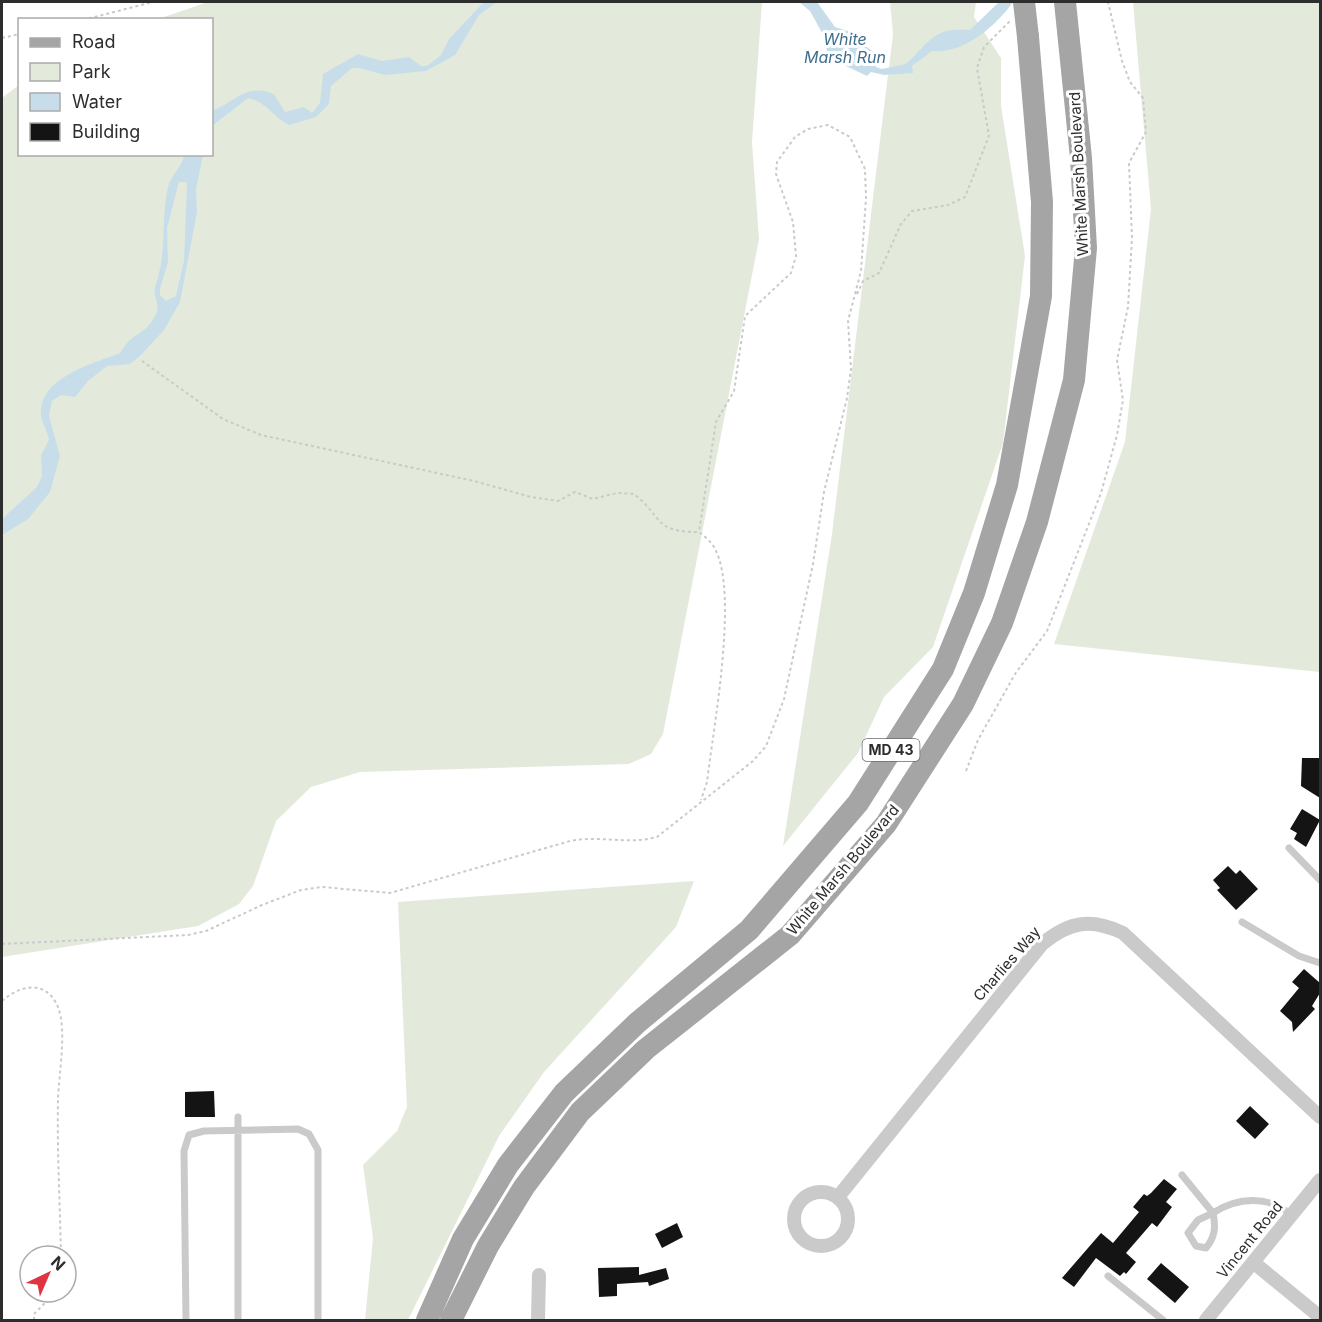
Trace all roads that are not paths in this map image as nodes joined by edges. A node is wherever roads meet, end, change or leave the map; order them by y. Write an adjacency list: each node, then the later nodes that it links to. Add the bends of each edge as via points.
1 (1024, 2): 22 (main road, MD 43, bridge, via 1042,202 1041,296 1008,485 975,593 943,669 858,803 749,930 637,1023 564,1093 508,1165 463,1239)
2 (1066, 8): 23 (main road, White Marsh Boulevard / MD 43, via 1086,248 1074,380 1037,522 992,644 963,704 885,824 790,935 646,1048 580,1112 524,1187)
3 (1289, 848): 4 (lane)
4 (1320, 880)
5 (1242, 922): 6 (lane, via 1299,956)
6 (1320, 963)
7 (238, 1117): 9 (lane)
8 (1320, 1117): 12 (street, Charlies Way, via 1123,933 1105,925 1072,926 1042,944)
9 (239, 1130): 19 (lane, via 196,1132 185,1143); 20 (lane); 21 (lane, via 298,1129 316,1143)
10 (1182, 1175): 13 (lane)
11 (1320, 1180): 14 (street, Vincent Road)
12 (838, 1197): 12 (street, via 848,1220 842,1236 836,1242 819,1246 803,1239 794,1223 798,1205 804,1198 821,1192)
13 (1213, 1213): 13 (lane, via 1211,1242 1206,1248 1196,1246 1189,1239 1192,1225); 14 (lane, via 1230,1204 1253,1200 1275,1203)
14 (1291, 1215): 15 (street, Vincent Road)
15 (1253, 1262): 18 (street); 26 (street, Vincent Road)
16 (539, 1275): 24 (street)
17 (1108, 1276): 25 (lane)
18 (1320, 1317)
19 (186, 1320)
20 (238, 1320)
21 (318, 1320)
22 (427, 1320)
23 (450, 1320)
24 (538, 1320)
25 (1163, 1320)
26 (1206, 1320)

